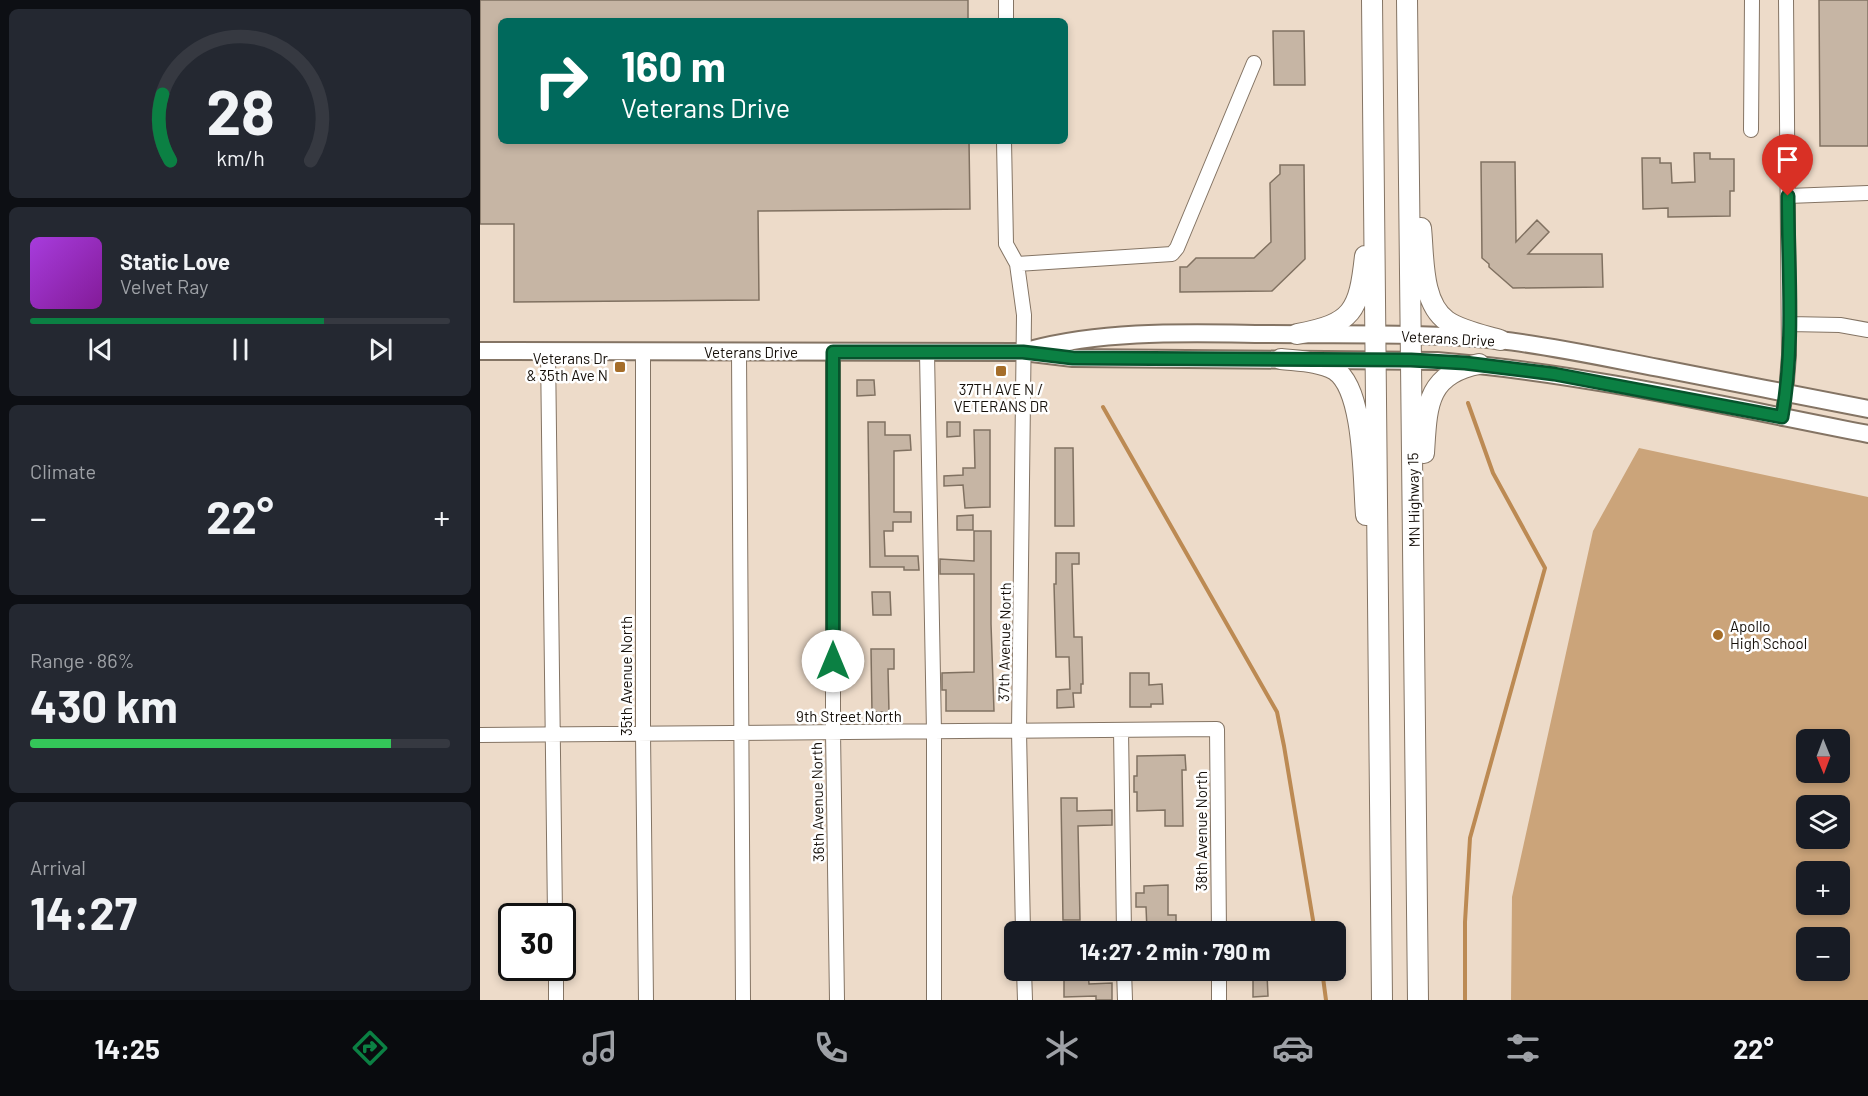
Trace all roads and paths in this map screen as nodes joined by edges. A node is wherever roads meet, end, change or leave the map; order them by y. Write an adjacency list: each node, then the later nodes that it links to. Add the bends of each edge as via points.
1 (1006, 0): 6 (street)
2 (1372, 0): 11 (highway)
3 (1407, 0): 8 (highway, MN Highway 15)
4 (1752, 0): 9 (street)
5 (1786, 0): 13 (street)
6 (1006, 18)
7 (1254, 63): 14 (street, via 1178,248 1172,254)
8 (1408, 106): 19 (highway, MN Highway 15); 20 (highway, via 1432,303 1454,325)
9 (1751, 130)
10 (1004, 144): 14 (street, 37th Avenue North, via 1006,244)
11 (1374, 179): 17 (highway, via 1362,281 1355,305 1332,326); 18 (highway)
12 (1868, 194): 13 (street)
13 (1788, 196): 15 (street)
14 (1017, 264): 26 (street, 37th Avenue North, via 1024,315)
15 (1789, 324): 16 (street); 32 (street)
16 (1868, 330)
17 (1297, 334): 18 (main road, Veterans Drive); 26 (main road, Veterans Drive, via 1137,334 1061,342)
18 (1376, 335): 19 (main road, Veterans Drive); 29 (highway)
19 (1411, 335): 20 (main road, Veterans Drive); 30 (highway, MN Highway 15)
20 (1500, 340): 32 (main road, Veterans Drive)
21 (480, 351): 22 (main road, Veterans Drive)
22 (548, 351): 23 (main road, Veterans Drive); 44 (street)
23 (642, 351): 24 (main road, Veterans Drive); 45 (street, 35th Avenue North)
24 (739, 352): 25 (main road, Veterans Drive); 43 (street)
25 (833, 352): 27 (main road, Veterans Drive); 41 (street, 36th Avenue North)
26 (1023, 352): 27 (main road, Veterans Drive); 28 (main road, Veterans Drive, via 1073,358); 40 (street, 37th Avenue North)
27 (927, 353): 42 (street)
28 (1281, 359): 29 (main road, Veterans Drive); 37 (highway, via 1332,368 1352,392)
29 (1376, 360): 30 (main road, Veterans Drive); 37 (highway)
30 (1411, 360): 31 (main road, Veterans Drive); 36 (highway, MN Highway 15)
31 (1479, 364): 34 (main road, Veterans Drive, via 1554,374); 36 (highway, via 1461,368 1443,379 1429,403)
32 (1786, 393): 33 (main road, Veterans Drive); 34 (street)
33 (1868, 409)
34 (1782, 417): 35 (main road, Veterans Drive)
35 (1868, 434)
36 (1414, 596): 64 (highway, MN Highway 15)
37 (1379, 632): 63 (highway)
38 (1217, 729): 39 (street, 9th Street North); 50 (street, 38th Avenue North)
39 (1121, 730): 40 (street, 9th Street North); 49 (street)
40 (1019, 731): 42 (street, 9th Street North); 48 (street, 37th Avenue North)
41 (833, 732): 42 (street, 9th Street North); 43 (street, 9th Street North); 58 (street, 36th Avenue North)
42 (934, 732): 59 (street)
43 (740, 733): 45 (street, 9th Street North); 57 (street)
44 (552, 734): 45 (street, 9th Street North); 46 (street, 9th Street North); 47 (street)
45 (643, 734): 56 (street, 35th Avenue North)
46 (480, 735)
47 (555, 903)
48 (1023, 921)
49 (1124, 921)
50 (1219, 921)
51 (556, 981): 55 (street)
52 (1024, 981): 60 (street)
53 (1124, 981): 61 (street)
54 (1219, 981): 62 (street)
55 (556, 1000)
56 (646, 1000)
57 (743, 1000)
58 (837, 1000)
59 (934, 1000)
60 (1025, 1000)
61 (1125, 1000)
62 (1219, 1000)
63 (1382, 1000)
64 (1418, 1000)

